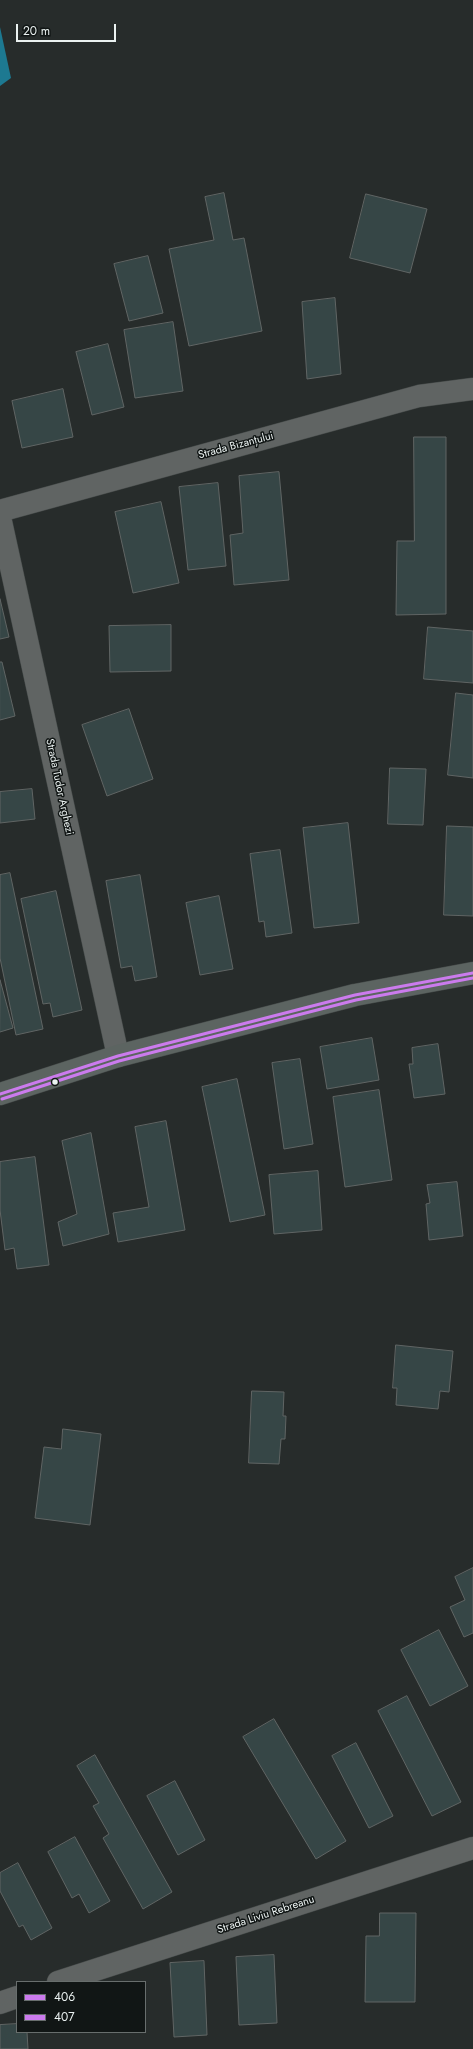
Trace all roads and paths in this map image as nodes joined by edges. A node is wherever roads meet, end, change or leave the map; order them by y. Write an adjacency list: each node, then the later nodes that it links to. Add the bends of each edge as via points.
1 (473, 389): 2 (street, Strada Bizanțului, via 419,396)
2 (0, 511)
3 (0, 517): 5 (street, Strada Tudor Arghezi)
4 (473, 973): 5 (main road, via 355,995)
5 (118, 1056): 6 (main road)
6 (0, 1094)
7 (473, 1848): 8 (street, Strada Liviu Rebreanu)
8 (61, 1981)
9 (16, 1997): 10 (street)
10 (0, 2003)

